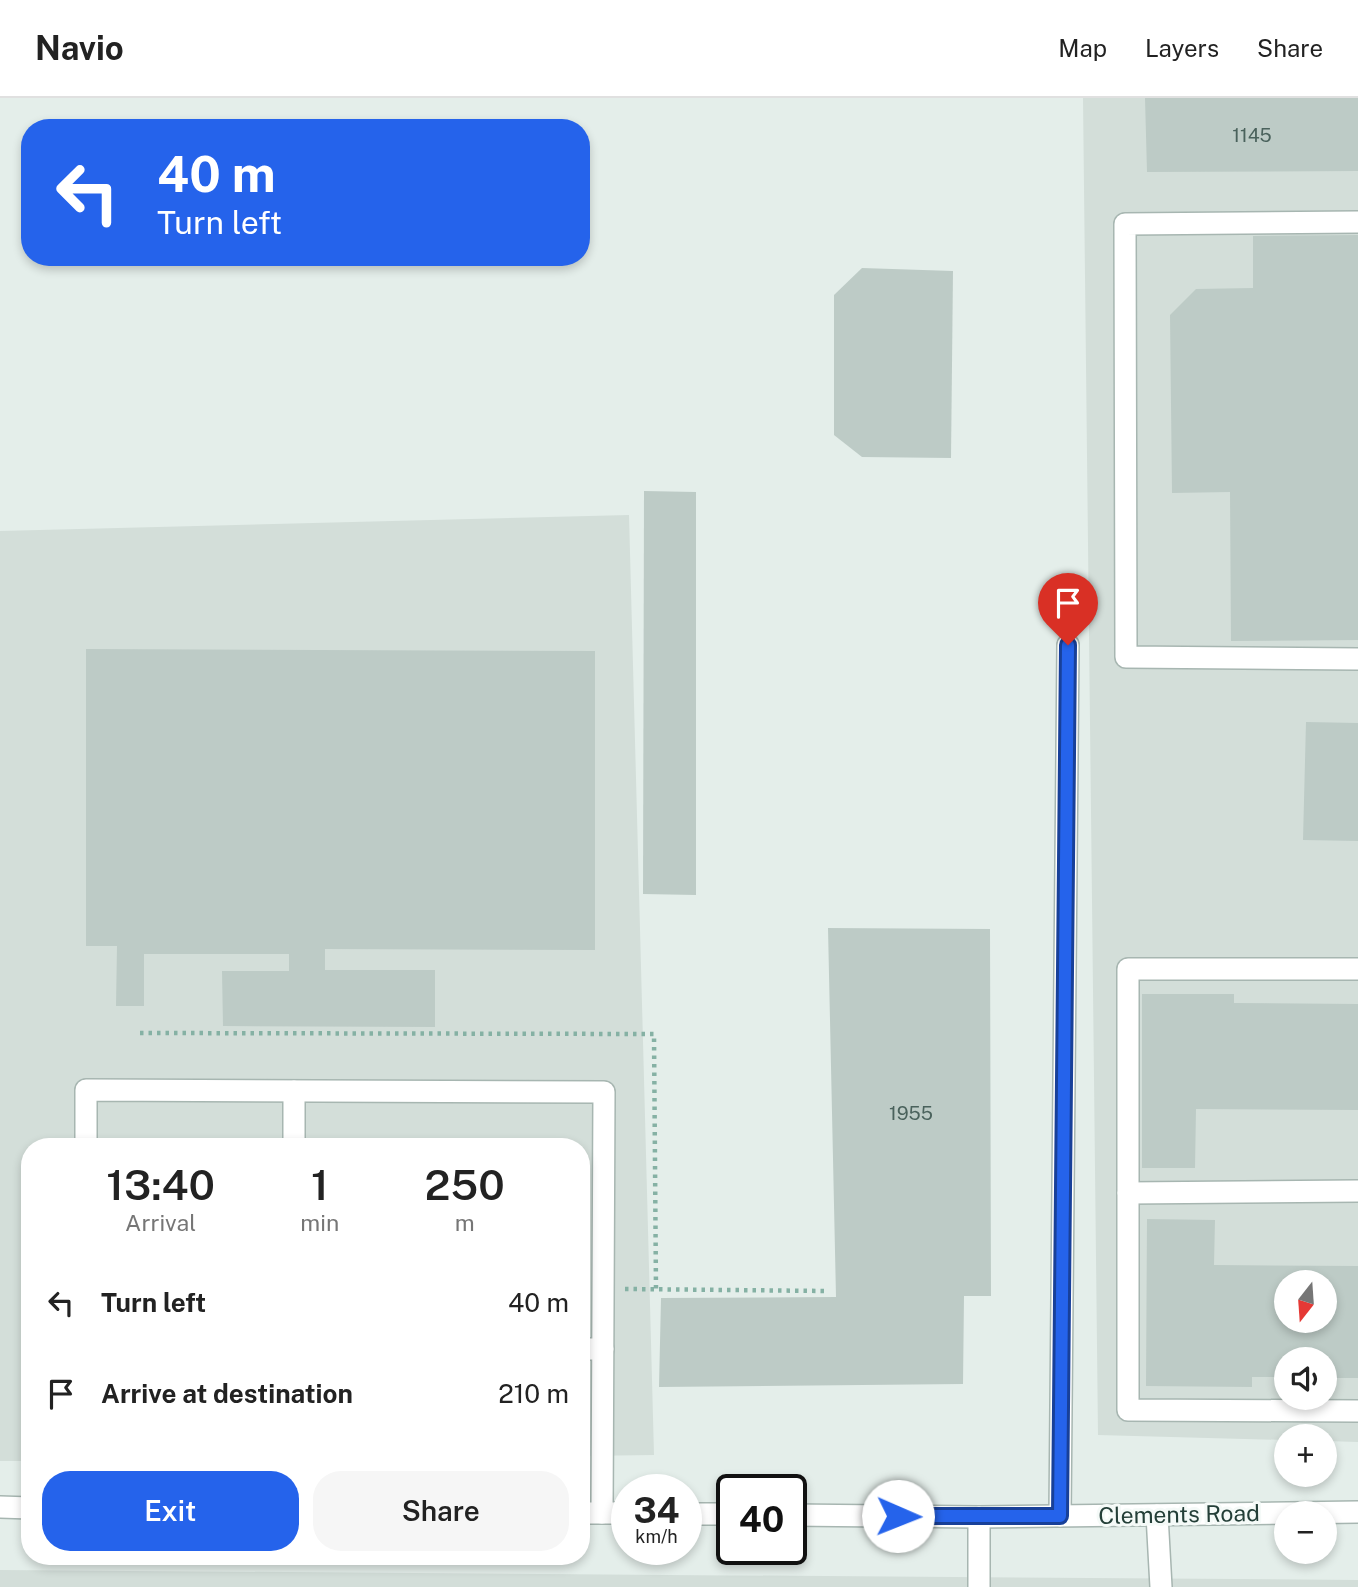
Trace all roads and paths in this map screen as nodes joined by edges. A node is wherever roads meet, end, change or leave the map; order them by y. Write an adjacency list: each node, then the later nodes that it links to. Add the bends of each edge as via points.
1 (1358, 222): 3 (street, via 1125,225 1125,238 1126,657)
2 (1068, 645): 22 (street)
3 (1358, 659)
4 (1358, 968): 9 (street, via 1128,969)
5 (294, 1091): 6 (street, via 86,1090); 7 (street); 10 (street, via 604,1092)
6 (86, 1138)
7 (294, 1138)
8 (1358, 1191): 9 (street)
9 (1128, 1192): 14 (street, via 1128,1410)
10 (603, 1289): 11 (path); 13 (street)
11 (828, 1291)
12 (590, 1349): 13 (street)
13 (603, 1349): 18 (street)
14 (1358, 1411)
15 (0, 1507): 16 (street)
16 (21, 1508)
17 (1358, 1512): 21 (street, Clements Road)
18 (592, 1513): 19 (street)
19 (611, 1513)
20 (807, 1515): 23 (street, Clements Road)
21 (1157, 1515): 22 (street, Clements Road); 25 (street)
22 (1060, 1516): 23 (street, Clements Road)
23 (979, 1517): 24 (street)
24 (979, 1587)
25 (1161, 1587)

